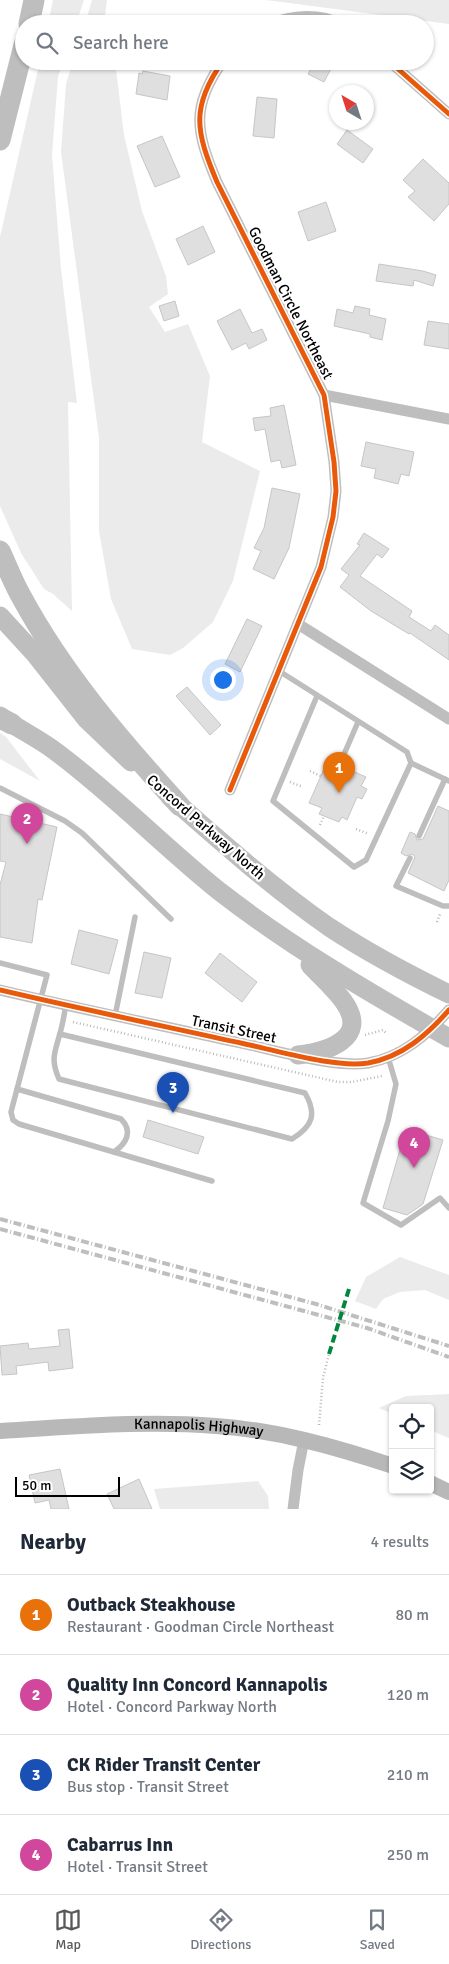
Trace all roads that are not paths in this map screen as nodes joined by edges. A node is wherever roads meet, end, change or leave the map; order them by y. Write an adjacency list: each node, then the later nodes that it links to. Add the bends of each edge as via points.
1 (34, 0): 2 (highway)
2 (31, 15)
3 (18, 70): 7 (highway)
4 (216, 70): 8 (street, Goodman Circle Northeast, via 199,117 207,157)
5 (399, 70): 6 (street)
6 (449, 114)
7 (0, 140)
8 (324, 395): 9 (street); 12 (street, Goodman Circle Northeast, via 336,491 321,567)
9 (449, 419)
10 (0, 551): 23 (highway, via 21,596 77,682 118,736)
11 (0, 616): 23 (highway, Concord Parkway North, via 102,735)
12 (298, 624): 13 (street, Goodman Circle Northeast); 15 (street)
13 (279, 672): 14 (lane); 22 (street, Goodman Circle Northeast)
14 (317, 696): 17 (lane); 19 (lane, via 273,801 354,867 366,860)
15 (449, 718)
16 (4, 720): 29 (highway, via 55,751 212,884)
17 (358, 722): 18 (lane); 19 (lane, via 407,752)
18 (344, 752)
19 (411, 763): 20 (lane)
20 (447, 780): 24 (lane)
21 (0, 788): 28 (lane, via 82,833)
22 (230, 790)
23 (180, 806): 32 (highway, Concord Parkway North, via 262,876 330,927)
24 (419, 836)
25 (410, 858): 26 (lane, via 396,886)
26 (449, 906)
27 (135, 917): 36 (lane)
28 (171, 918)
29 (281, 936): 37 (highway, via 328,968); 40 (highway, via 335,991 352,1021 347,1037 336,1046 320,1053)
30 (0, 963): 33 (lane, via 47,975)
31 (0, 990): 33 (street, Transit Street)
32 (449, 994)
33 (42, 1000): 34 (street, Transit Street); 42 (lane)
34 (66, 1005): 36 (street, Transit Street); 38 (lane)
35 (449, 1010): 37 (street, Transit Street)
36 (115, 1016): 40 (street, Transit Street)
37 (433, 1029): 39 (highway); 41 (street, Transit Street)
38 (60, 1034): 38 (lane, via 53,1054 59,1079 292,1139 303,1132 312,1119 311,1103 305,1093)
39 (449, 1038)
40 (298, 1055): 41 (street, Transit Street, via 358,1064)
41 (388, 1057): 45 (lane, via 396,1084 363,1203 401,1225 440,1198)
42 (17, 1089): 43 (lane, via 11,1112 13,1120 19,1124); 43 (lane, via 121,1119 128,1134 122,1147)
43 (114, 1152): 44 (lane)
44 (212, 1181)
45 (449, 1208)
46 (0, 1431): 47 (main road, Kannapolis Highway, via 171,1424 217,1426)
47 (304, 1440): 48 (main road, Kannapolis Highway); 51 (street)
48 (389, 1465)
49 (434, 1485): 50 (main road)
50 (449, 1492)
51 (293, 1509)

